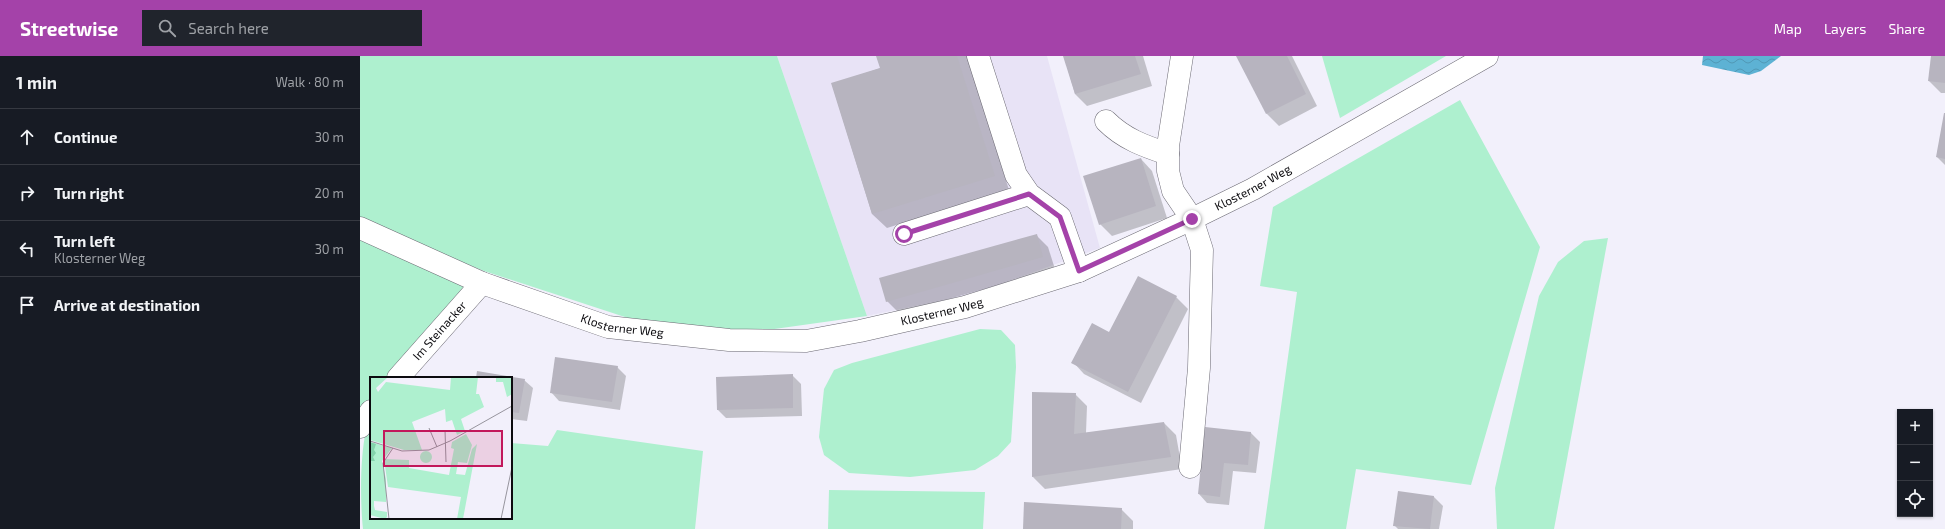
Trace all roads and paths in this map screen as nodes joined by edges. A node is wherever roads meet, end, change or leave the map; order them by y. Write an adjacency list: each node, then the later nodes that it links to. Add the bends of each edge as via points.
1 (978, 56): 6 (street, via 1016,175)
2 (1182, 56): 5 (street)
3 (1487, 56): 7 (street, Klosterner Weg, via 1253,189)
4 (1106, 121): 5 (street, via 1116,131 1137,143)
5 (1168, 154): 7 (street, via 1168,171 1173,191)
6 (1029, 194): 9 (street); 10 (street, via 1060,217)
7 (1192, 219): 10 (street, Klosterner Weg); 15 (street, via 1202,250 1199,368)
8 (360, 228): 11 (street, Klosterner Weg)
9 (904, 234)
10 (1079, 271): 11 (street, Klosterner Weg, via 965,307 860,331 806,340 729,340 608,327)
11 (482, 283): 12 (street, Im Steinacker)
12 (399, 377)
13 (370, 412): 14 (street)
14 (360, 427)
15 (1190, 467)

